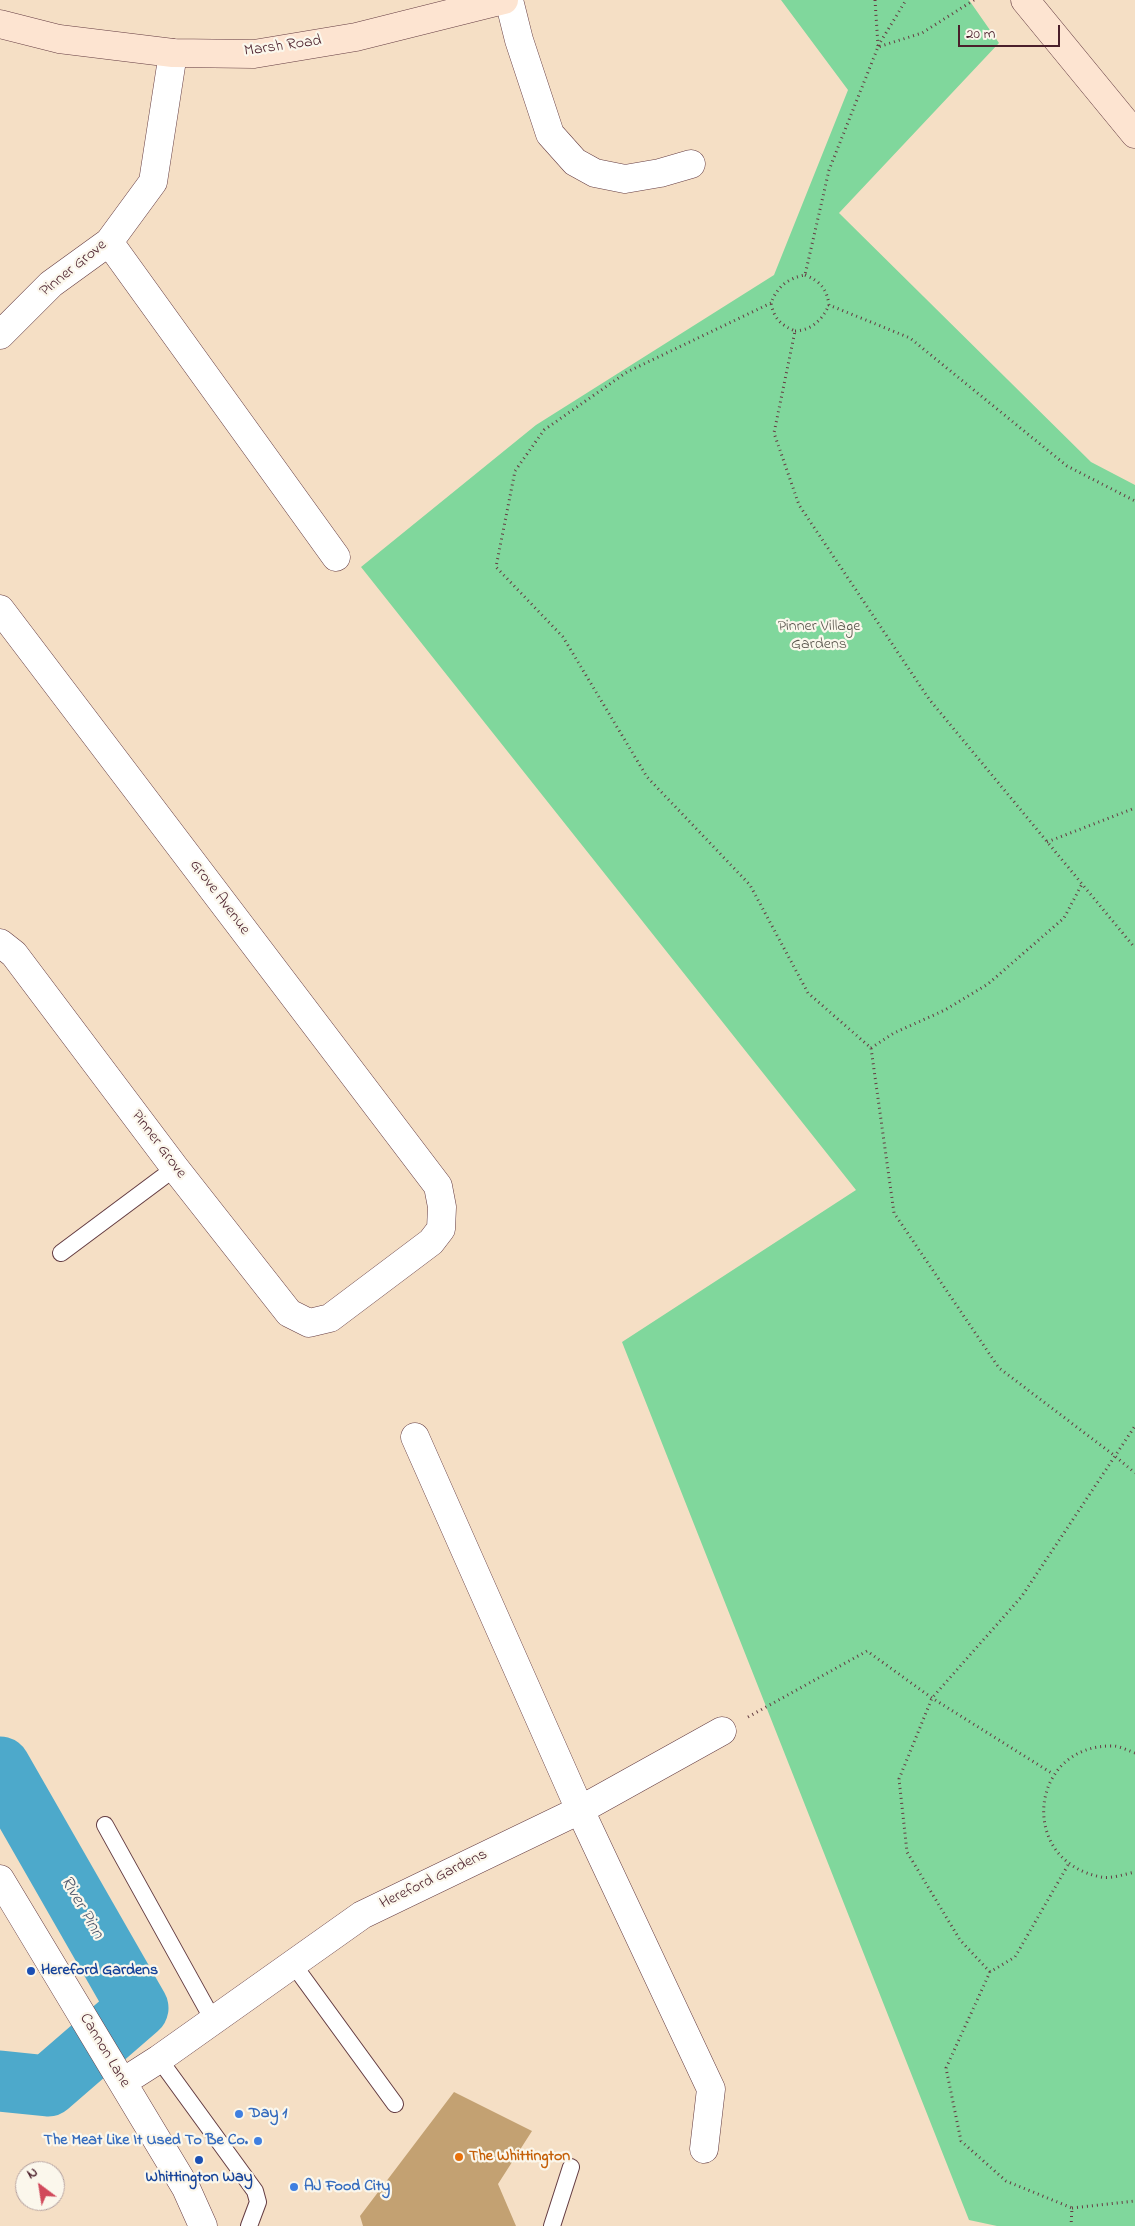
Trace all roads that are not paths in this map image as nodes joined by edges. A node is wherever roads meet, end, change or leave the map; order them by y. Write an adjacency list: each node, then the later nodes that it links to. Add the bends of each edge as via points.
1 (504, 0): 5 (street, Marsh Road, via 356,37 254,54)
2 (509, 0): 7 (street, via 550,134 575,162 595,173 624,179)
3 (1025, 0): 6 (street)
4 (0, 24): 5 (street, Marsh Road, via 60,39)
5 (173, 53): 8 (street, Pinner Grove, via 153,182)
6 (1135, 134)
7 (691, 164)
8 (109, 242): 9 (street, Pinner Grove, via 51,284); 10 (street)
9 (0, 335)
10 (336, 557)
11 (0, 609): 15 (street, Grove Avenue, via 438,1186 442,1207 441,1229 431,1242)
12 (0, 943): 13 (street, Pinner Grove, via 14,954)
13 (175, 1168): 14 (lane); 15 (street, Pinner Grove, via 289,1313 309,1323)
14 (61, 1253)
15 (330, 1318)
16 (415, 1437): 18 (street)
17 (722, 1731): 18 (street, Hereford Gardens)
18 (580, 1810): 21 (street, Hereford Gardens, via 362,1915); 26 (street, via 711,2089)
19 (106, 1825): 22 (lane)
20 (0, 1879): 24 (street, Cannon Lane)
21 (293, 1964): 22 (street, Hereford Gardens); 25 (lane)
22 (213, 2020): 23 (street, Hereford Gardens)
23 (159, 2059): 24 (street, Hereford Gardens); 29 (lane, via 255,2191 258,2202)
24 (123, 2082): 28 (street, Cannon Lane, via 186,2188)
25 (395, 2104)
26 (704, 2149)
27 (571, 2167): 30 (lane)
28 (203, 2226)
29 (249, 2226)
30 (552, 2226)

